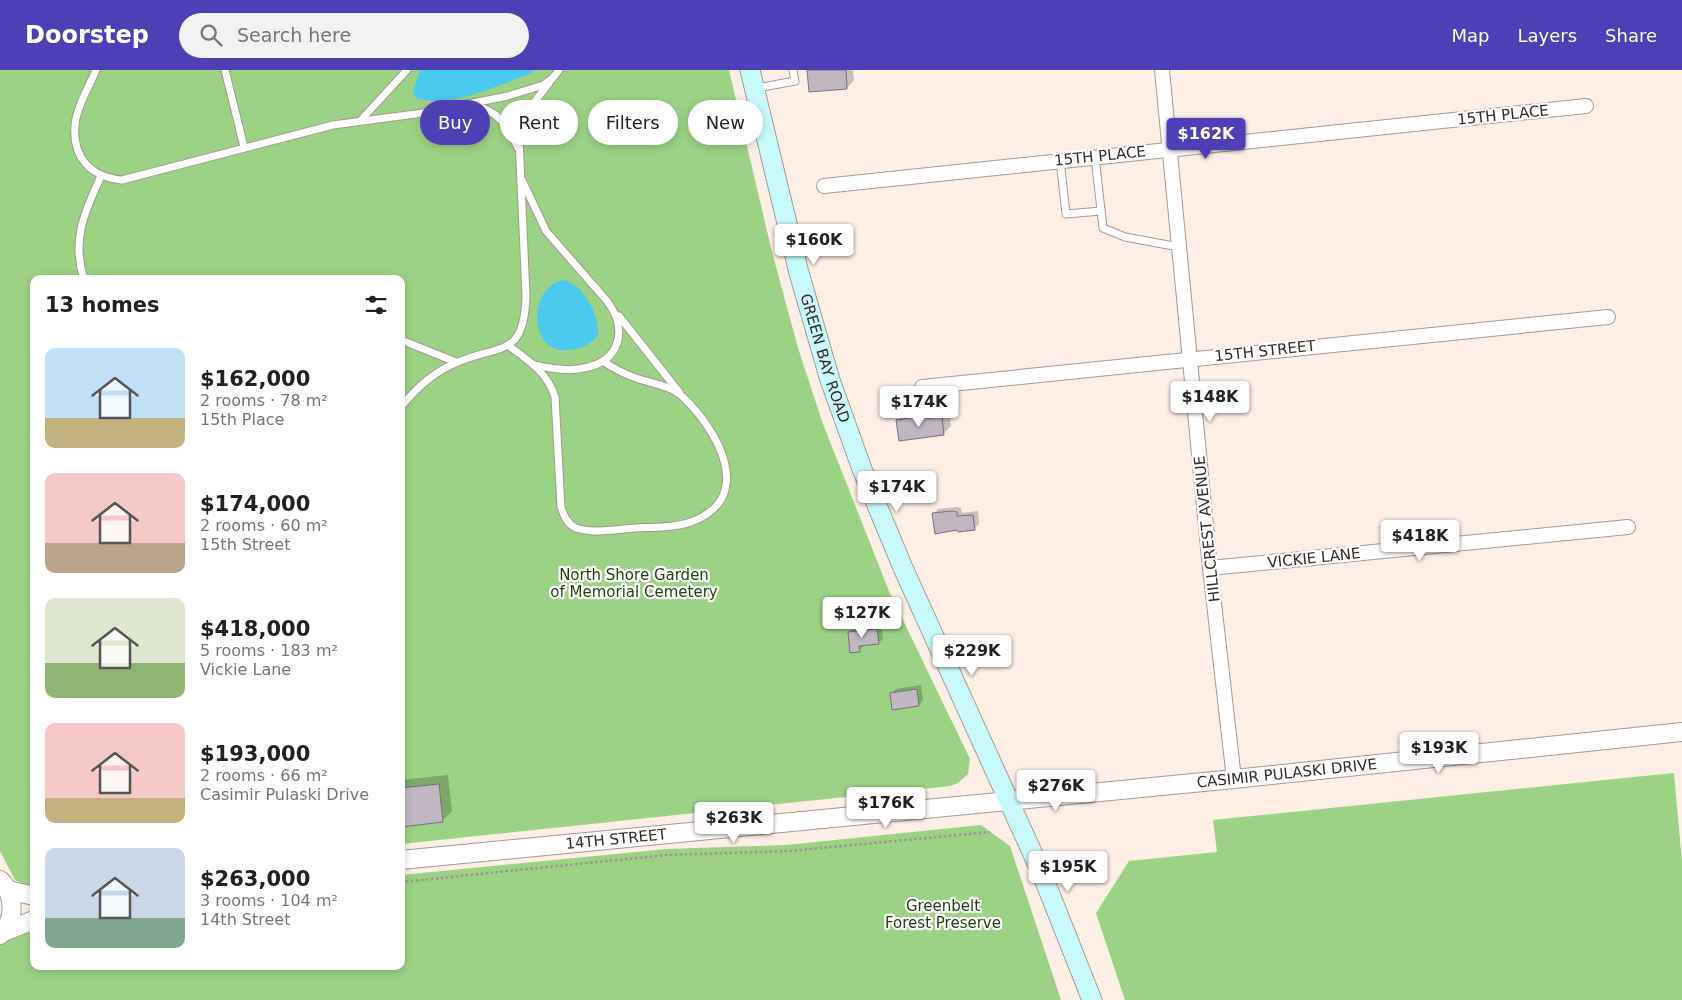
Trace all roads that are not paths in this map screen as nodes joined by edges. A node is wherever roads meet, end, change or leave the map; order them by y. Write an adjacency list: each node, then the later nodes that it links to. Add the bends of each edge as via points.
1 (96, 70): 21 (lane, via 75,124 83,161)
2 (224, 70): 15 (lane)
3 (408, 70): 14 (lane)
4 (560, 70): 8 (lane)
5 (750, 70): 9 (main road, GREEN BAY ROAD)
6 (793, 70): 9 (lane, via 795,81)
7 (1162, 70): 16 (street, HILLCREST AVENUE)
8 (552, 78): 10 (lane, via 530,89); 17 (lane, via 529,109 519,138)
9 (755, 88): 41 (main road, GREEN BAY ROAD, via 798,273 830,380 862,469 921,608)
10 (487, 100)
11 (1586, 106): 16 (street, 15TH PLACE)
12 (490, 110): 17 (lane, via 510,130)
13 (420, 113): 14 (lane)
14 (361, 120): 15 (lane)
15 (244, 147): 21 (lane, via 135,178 122,180)
16 (1169, 149): 18 (street, 15TH PLACE); 24 (street, HILLCREST AVENUE)
17 (519, 150): 20 (lane)
18 (1095, 157): 19 (street, 15TH PLACE); 23 (lane)
19 (1060, 160): 22 (street, 15TH PLACE); 23 (lane, via 1066,214)
20 (520, 174): 26 (lane, via 546,231); 29 (lane, via 526,315 521,330)
21 (101, 176): 25 (lane, via 80,228 78,255)
22 (824, 186)
23 (1101, 211): 24 (lane, via 1103,228 1126,237)
24 (1179, 247): 30 (street, HILLCREST AVENUE)
25 (83, 275)
26 (615, 312): 31 (lane, via 619,322 618,341 614,350); 35 (lane)
27 (1608, 317): 30 (street, 15TH STREET)
28 (405, 342): 32 (lane)
29 (509, 346): 32 (lane); 33 (lane)
30 (1190, 358): 34 (street, 15TH STREET); 38 (street, HILLCREST AVENUE)
31 (602, 360): 33 (lane, via 588,367 572,369); 35 (lane, via 629,375 675,390)
32 (456, 362): 36 (lane, via 427,380)
33 (533, 365): 35 (lane, via 546,376 555,396 564,516 574,527 680,525 705,516 719,502 727,479 725,456)
34 (922, 387)
35 (685, 399)
36 (405, 402)
37 (1628, 527): 38 (street, VICKIE LANE)
38 (1210, 568): 40 (street, HILLCREST AVENUE)
39 (1682, 732): 40 (street, CASIMIR PULASKI DRIVE)
40 (1234, 779): 41 (street, CASIMIR PULASKI DRIVE)
41 (1010, 800): 42 (street, 14TH STREET); 47 (main road, GREEN BAY ROAD)
42 (405, 860)
43 (3, 881): 44 (street); 46 (street, via 12,912)
44 (30, 894)
45 (30, 922): 46 (street)
46 (1, 934)
47 (1092, 1000)

